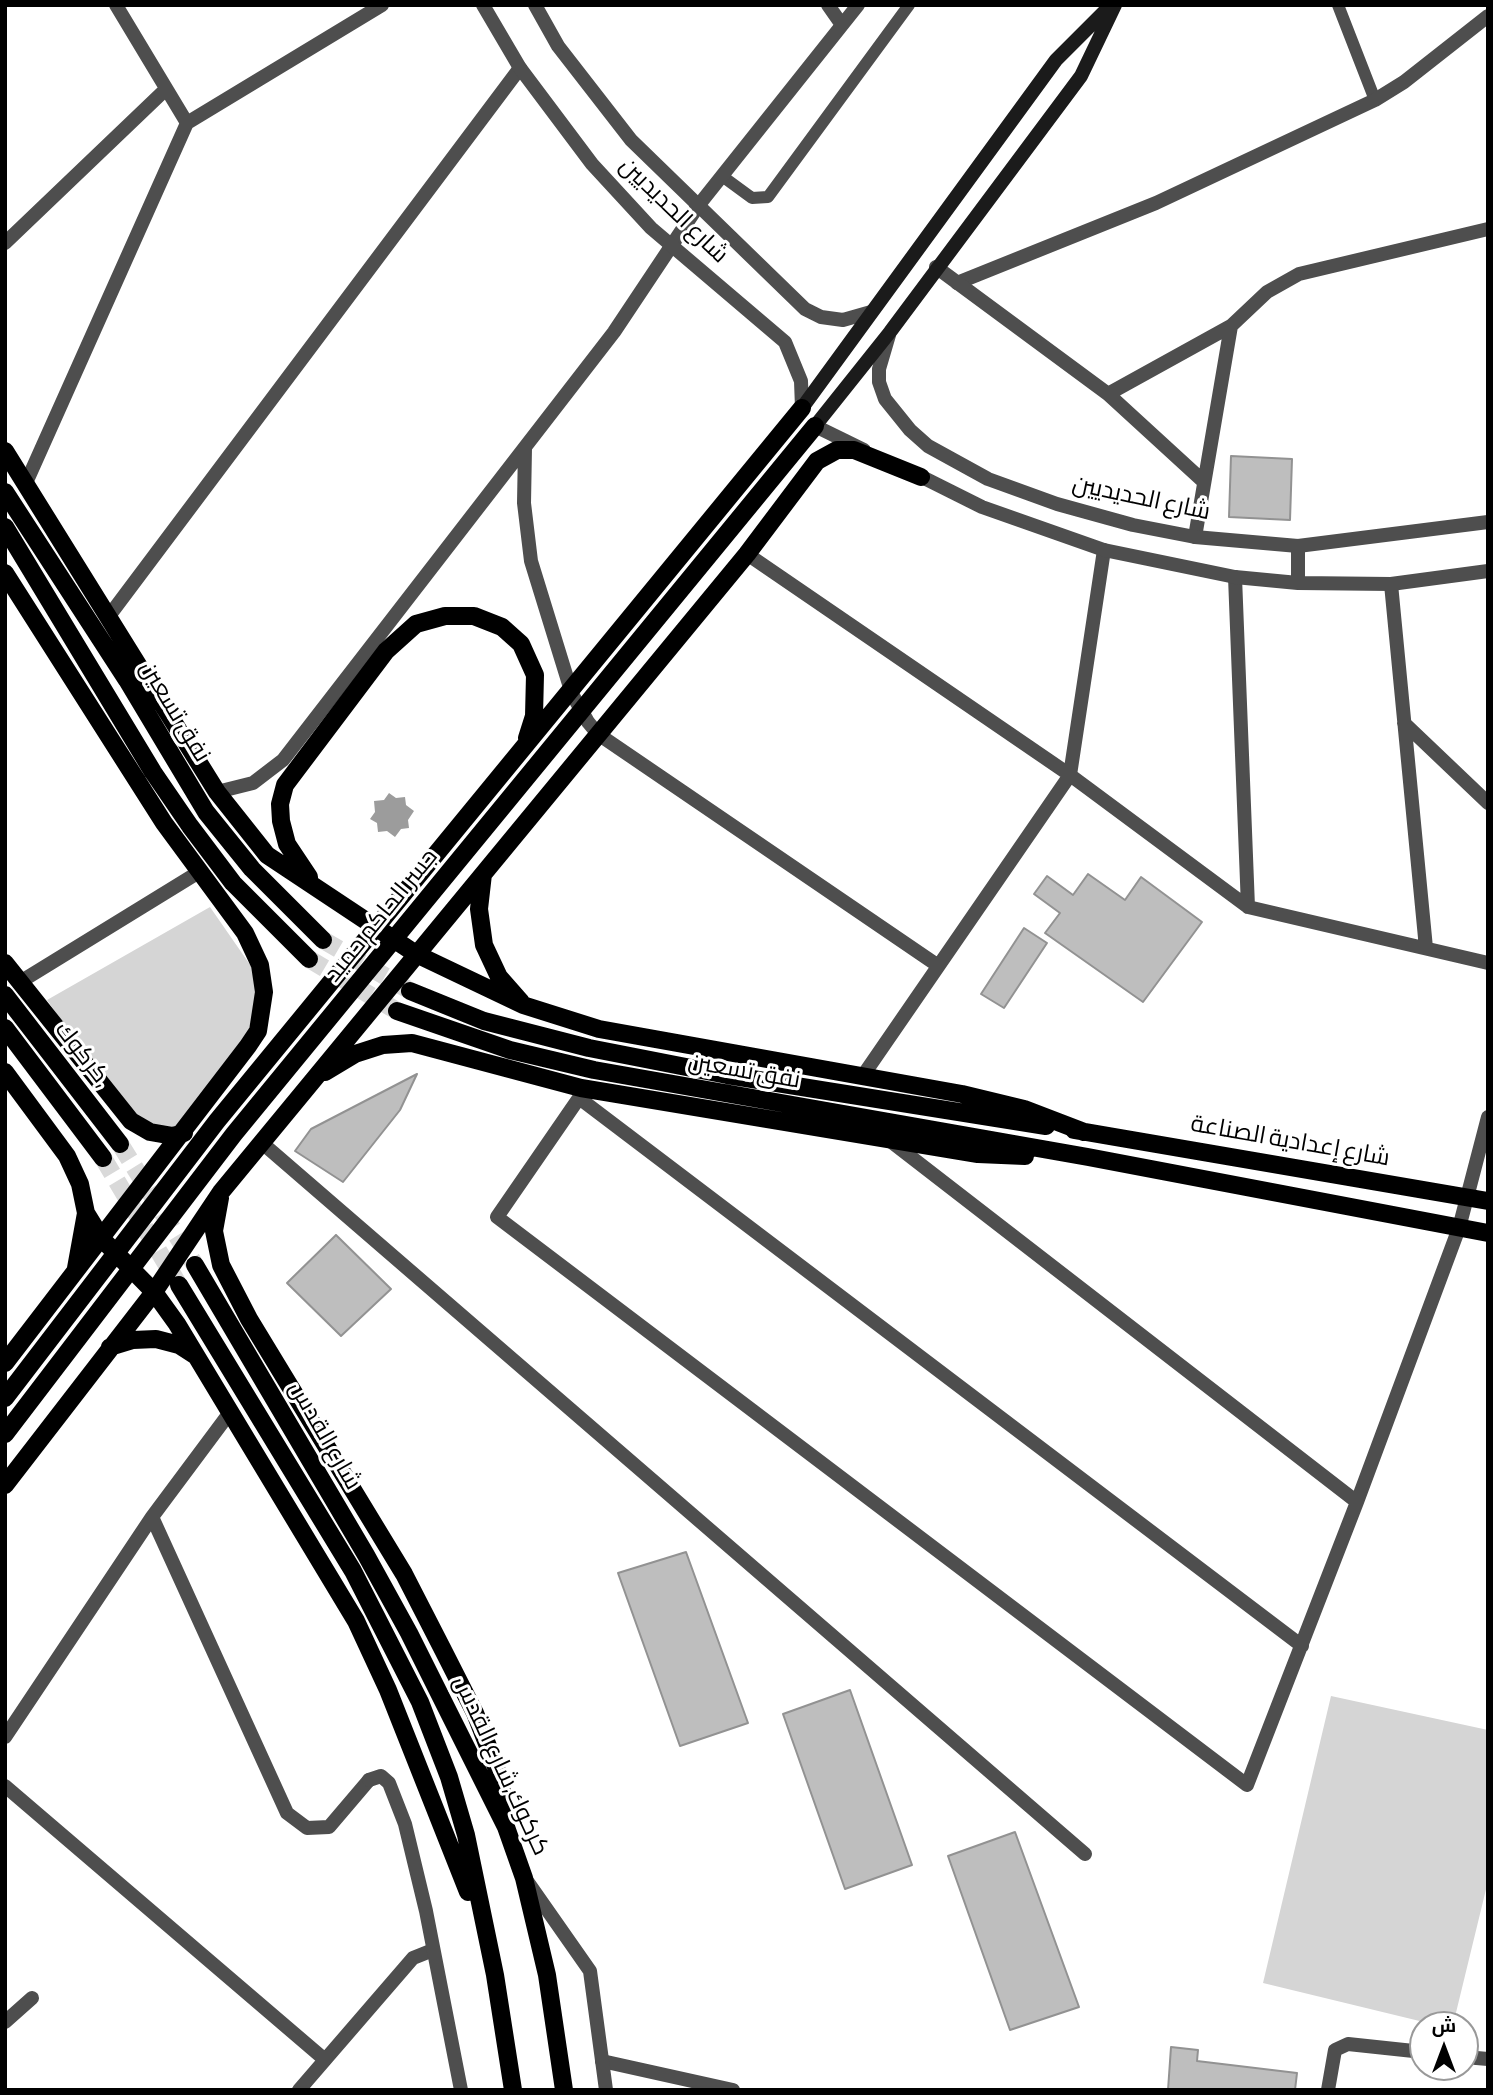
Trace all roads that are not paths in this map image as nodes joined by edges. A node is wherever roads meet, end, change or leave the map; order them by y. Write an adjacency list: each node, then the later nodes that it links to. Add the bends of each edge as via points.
1 (116, 5): 13 (street)
2 (382, 5): 15 (street)
3 (483, 5): 12 (street, شارع الحديديين)
4 (535, 5): 17 (street, شارع الحديديين, via 558,46 631,140)
5 (828, 5): 11 (street)
6 (858, 5): 11 (street)
7 (909, 5): 16 (lane, via 768,197 752,198)
8 (1113, 5): 21 (main road, via 1081,76); 23 (main road, via 1056,60)
9 (1338, 5): 14 (lane)
10 (1488, 16): 14 (street)
11 (842, 25): 16 (street)
12 (520, 68): 20 (street, شارع الحديديين, via 592,164); 46 (street)
13 (165, 90): 15 (street); 19 (street)
14 (1375, 100): 22 (street, via 1168,197)
15 (187, 123): 33 (street)
16 (722, 176): 17 (street)
17 (698, 206): 20 (street); 23 (street, شارع الحديديين, via 805,309 843,320)
18 (1488, 229): 24 (street, via 1299,274 1267,292)
19 (5, 243)
20 (672, 246): 27 (street, شارع الحديديين, via 785,342 801,381); 29 (street, via 635,304)
21 (936, 268): 22 (street); 25 (main road)
22 (957, 283): 26 (street)
23 (871, 312): 27 (main road)
24 (1231, 326): 26 (street); 32 (street)
25 (890, 332): 28 (main road); 37 (street, شارع الحديديين, via 879,382 895,413 928,446 988,479 1056,504)
26 (1108, 394): 32 (street)
27 (802, 408): 49 (main road, جسر الحاكم حميد)
28 (810, 432): 31 (street); 98 (main road, جسر الحاكم حميد, via 234,1134)
29 (526, 446): 48 (street, via 527,532 538,589 572,694); 51 (street, via 283,760 253,783)
30 (5, 451): 33 (main road)
31 (921, 477): 39 (street, via 982,506); 40 (main road, via 854,450 837,450 817,461)
32 (1203, 481): 37 (street)
33 (26, 483): 46 (main road)
34 (5, 492): 57 (main road, نفق تسعين, via 206,812 252,869)
35 (1488, 522): 38 (street, شارع الحديديين)
36 (5, 527): 60 (main road, نفق تسعين, via 190,826 233,883)
37 (1195, 537): 38 (street, شارع الحديديين)
38 (1298, 547): 44 (street)
39 (1104, 551): 43 (street); 50 (street)
40 (747, 554): 48 (main road); 50 (street)
41 (1488, 571): 45 (street)
42 (5, 573): 53 (main road)
43 (1234, 577): 44 (street); 56 (street)
44 (1298, 583): 45 (street)
45 (1391, 584): 47 (street)
46 (108, 616): 51 (main road)
47 (1404, 723): 52 (street); 58 (street)
48 (598, 734): 54 (main road); 63 (street)
49 (517, 756): 55 (main road, via 529,734 536,697 532,663 522,645 502,627 474,616 444,616 416,624 386,651 285,785 280,804 287,844 300,868); 96 (main road, جسر الحاكم حميد, via 217,1121)
50 (1070, 775): 56 (street); 63 (street)
51 (216, 792): 55 (main road, via 267,855)
52 (1488, 803)
53 (199, 872): 64 (street); 76 (main road, via 245,933 260,965 264,992 258,1031)
54 (483, 873): 59 (main road); 67 (main road, via 479,909 484,945 499,977)
55 (323, 893): 59 (main road)
56 (1248, 907): 58 (street)
57 (323, 940)
58 (1426, 948): 62 (street)
59 (416, 954): 67 (main road); 72 (main road)
60 (309, 959)
61 (5, 963): 64 (main road)
62 (1488, 963)
63 (937, 965): 71 (street)
64 (20, 982): 76 (main road, via 131,1121 150,1132)
65 (410, 991): 75 (main road, نفق تسعين, via 484,1021 589,1048 727,1075)
66 (5, 995): 79 (main road, كركوك,)
67 (523, 1005): 71 (main road, via 637,1037)
68 (397, 1011): 80 (main road, نفق تسعين, via 510,1050 594,1070)
69 (5, 1028): 81 (main road)
70 (5, 1072): 85 (main road, via 67,1156)
71 (862, 1077): 75 (main road, via 993,1101)
72 (313, 1079): 73 (main road, via 355,1054 383,1045 412,1043); 78 (main road)
73 (580, 1093): 77 (main road); 103 (street); 103 (street, via 497,1217 1247,1785)
74 (1488, 1117): 83 (street)
75 (1084, 1132): 83 (main road, شارع إعدادية الصناعة)
76 (184, 1133): 88 (main road)
77 (888, 1139): 80 (main road, via 978,1154); 100 (street)
78 (261, 1142): 82 (main road); 107 (street)
79 (120, 1144)
80 (1088, 1157): 86 (main road)
81 (103, 1158)
82 (221, 1192): 92 (main road); 106 (main road, via 214,1231 221,1265 404,1574 470,1702 500,1777)
83 (1469, 1198): 84 (main road, شارع إعدادية الصناعة); 86 (street)
84 (1488, 1201)
85 (86, 1213): 88 (main road); 90 (main road)
86 (1459, 1228): 87 (main road); 100 (street)
87 (1488, 1233)
88 (102, 1239): 90 (main road); 92 (main road)
89 (195, 1265): 102 (main road, شارع القدس)
90 (74, 1274): 95 (main road)
91 (179, 1285): 109 (main road, كركوك,شارع القدس, via 353,1571 420,1702 466,1835)
92 (154, 1292): 93 (main road); 94 (main road)
93 (110, 1348): 94 (main road, via 156,1339); 99 (main road)
94 (199, 1357): 97 (main road)
95 (5, 1363)
96 (5, 1398)
97 (230, 1410): 101 (street); 109 (main road, via 356,1621)
98 (5, 1434)
99 (5, 1485)
100 (1357, 1502): 103 (street)
101 (152, 1517): 104 (street); 110 (street, via 287,1813 307,1828 329,1827 369,1780 381,1776 389,1783 405,1825)
102 (409, 1633): 106 (main road, كركوك,شارع القدس)
103 (1302, 1646)
104 (5, 1737)
105 (5, 1786): 114 (street)
106 (506, 1827): 108 (main road, كركوك,شارع القدس)
107 (1085, 1854)
108 (524, 1878): 115 (street, via 590,1971); 119 (main road, كركوك,شارع القدس, via 547,1975)
109 (484, 1931): 118 (main road, كركوك,شارع القدس)
110 (433, 1950): 114 (street, via 414,1958); 117 (street)
111 (32, 1998): 112 (street)
112 (5, 2022)
113 (1409, 2051): 122 (street, via 1348,2044 1335,2050)
114 (324, 2059): 116 (street)
115 (602, 2062): 120 (street); 121 (street)
116 (299, 2090)
117 (461, 2090)
118 (513, 2090)
119 (564, 2090)
120 (606, 2090)
121 (733, 2090)
122 (1328, 2090)

